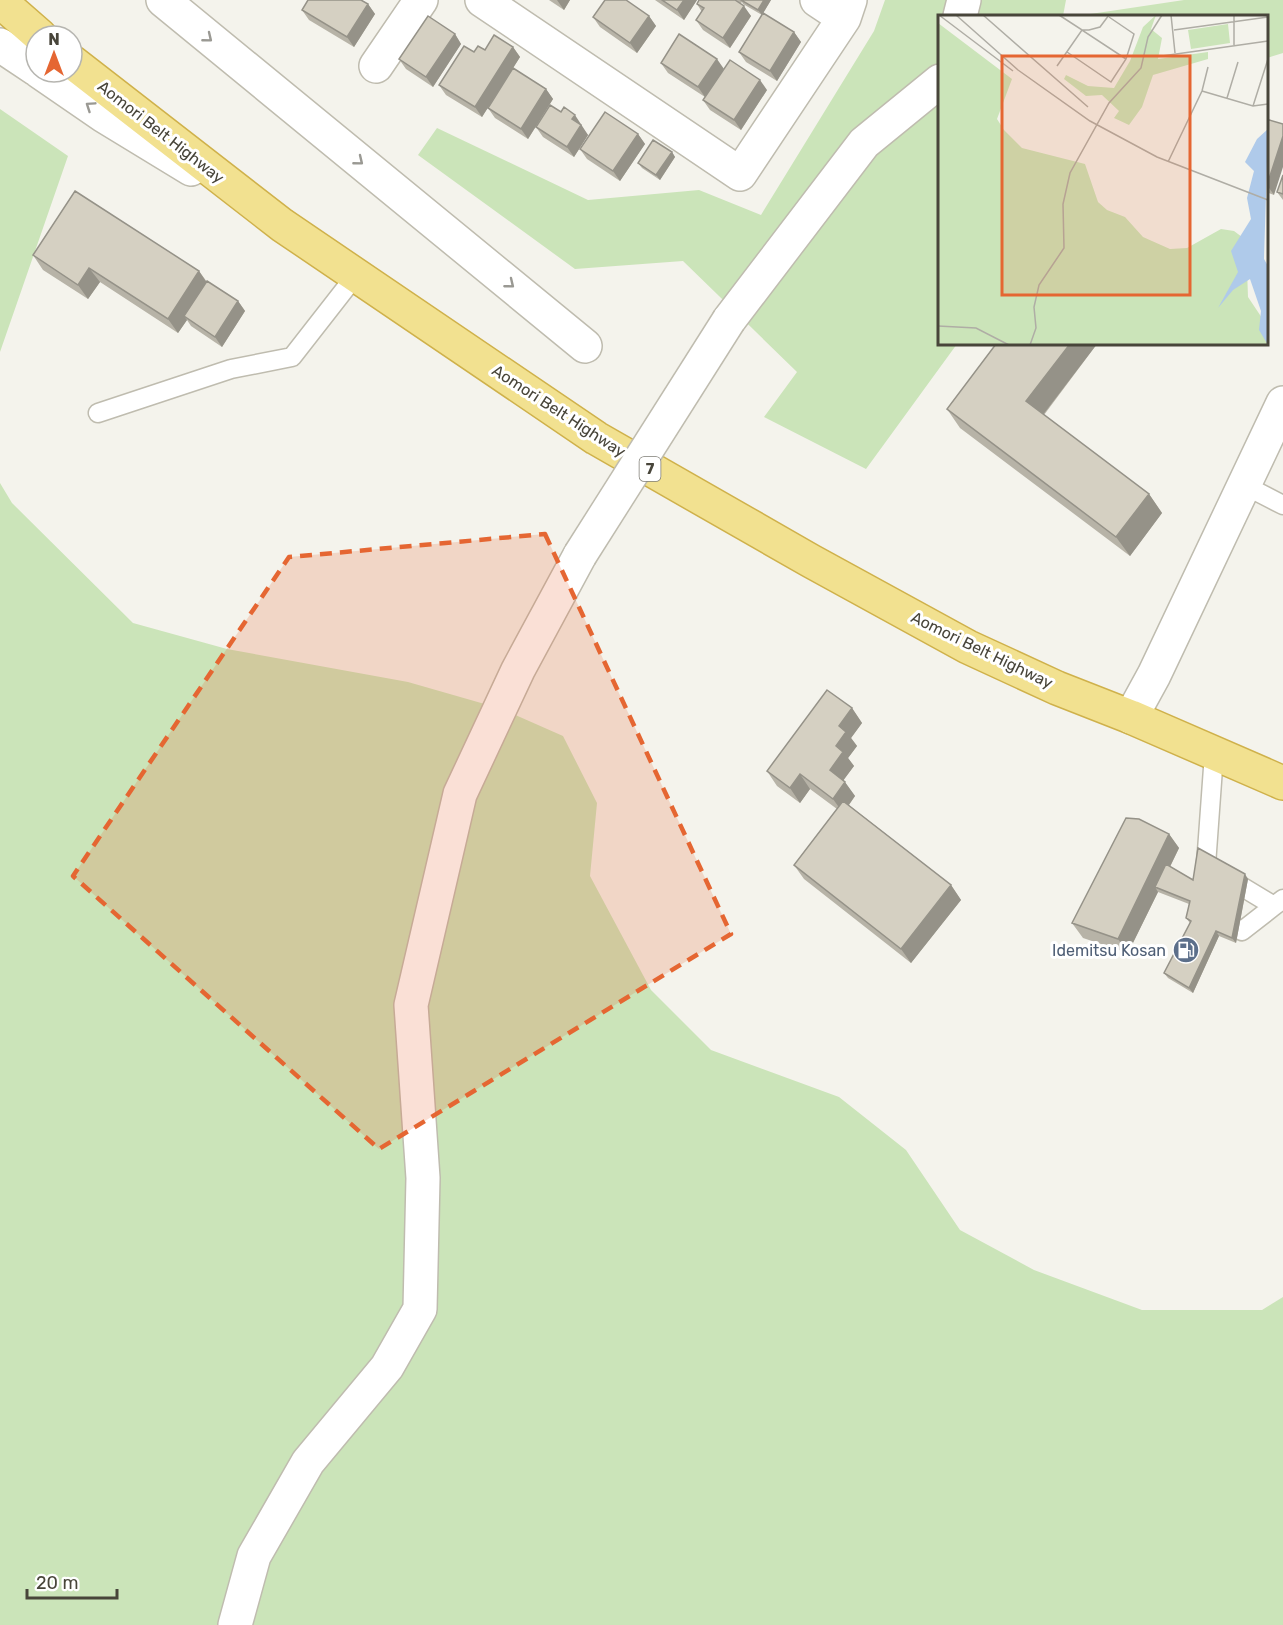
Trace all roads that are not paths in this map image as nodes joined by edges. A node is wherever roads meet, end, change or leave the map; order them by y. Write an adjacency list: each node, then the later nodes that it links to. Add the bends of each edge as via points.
1 (163, 0): 18 (street, one-way to 18)
2 (421, 0): 12 (street)
3 (482, 0): 7 (street, via 740,174)
4 (817, 0): 7 (street)
5 (964, 0): 8 (street)
6 (0, 1): 9 (highway)
7 (847, 9)
8 (960, 15)
9 (26, 24)
10 (0, 45): 11 (street)
11 (24, 61)
12 (376, 66)
13 (84, 71): 16 (highway, Aomori Belt Highway / 7)
14 (938, 82): 30 (street, bridge, via 864,143 729,320 580,555 518,670 460,794 411,1005 423,1178 420,1309 387,1367 308,1462 254,1556)
15 (57, 84): 16 (street, 7, one-way to 15)
16 (282, 225): 17 (highway, Aomori Belt Highway / 7)
17 (356, 275): 20 (lane, via 292,357 231,369); 23 (highway, Aomori Belt Highway / 7, via 596,438 800,555 968,647)
18 (585, 346)
19 (1283, 403): 21 (street)
20 (98, 413)
21 (1244, 485): 22 (lane); 23 (street)
22 (1283, 505)
23 (1131, 717): 24 (highway, Aomori Belt Highway / 7)
24 (1214, 754): 25 (highway, Aomori Belt Highway / 7); 26 (lane)
25 (1283, 783)
26 (1206, 865): 27 (lane); 28 (lane)
27 (1203, 888)
28 (1278, 902): 29 (lane, via 1242,931)
29 (1201, 911)
30 (235, 1625)

